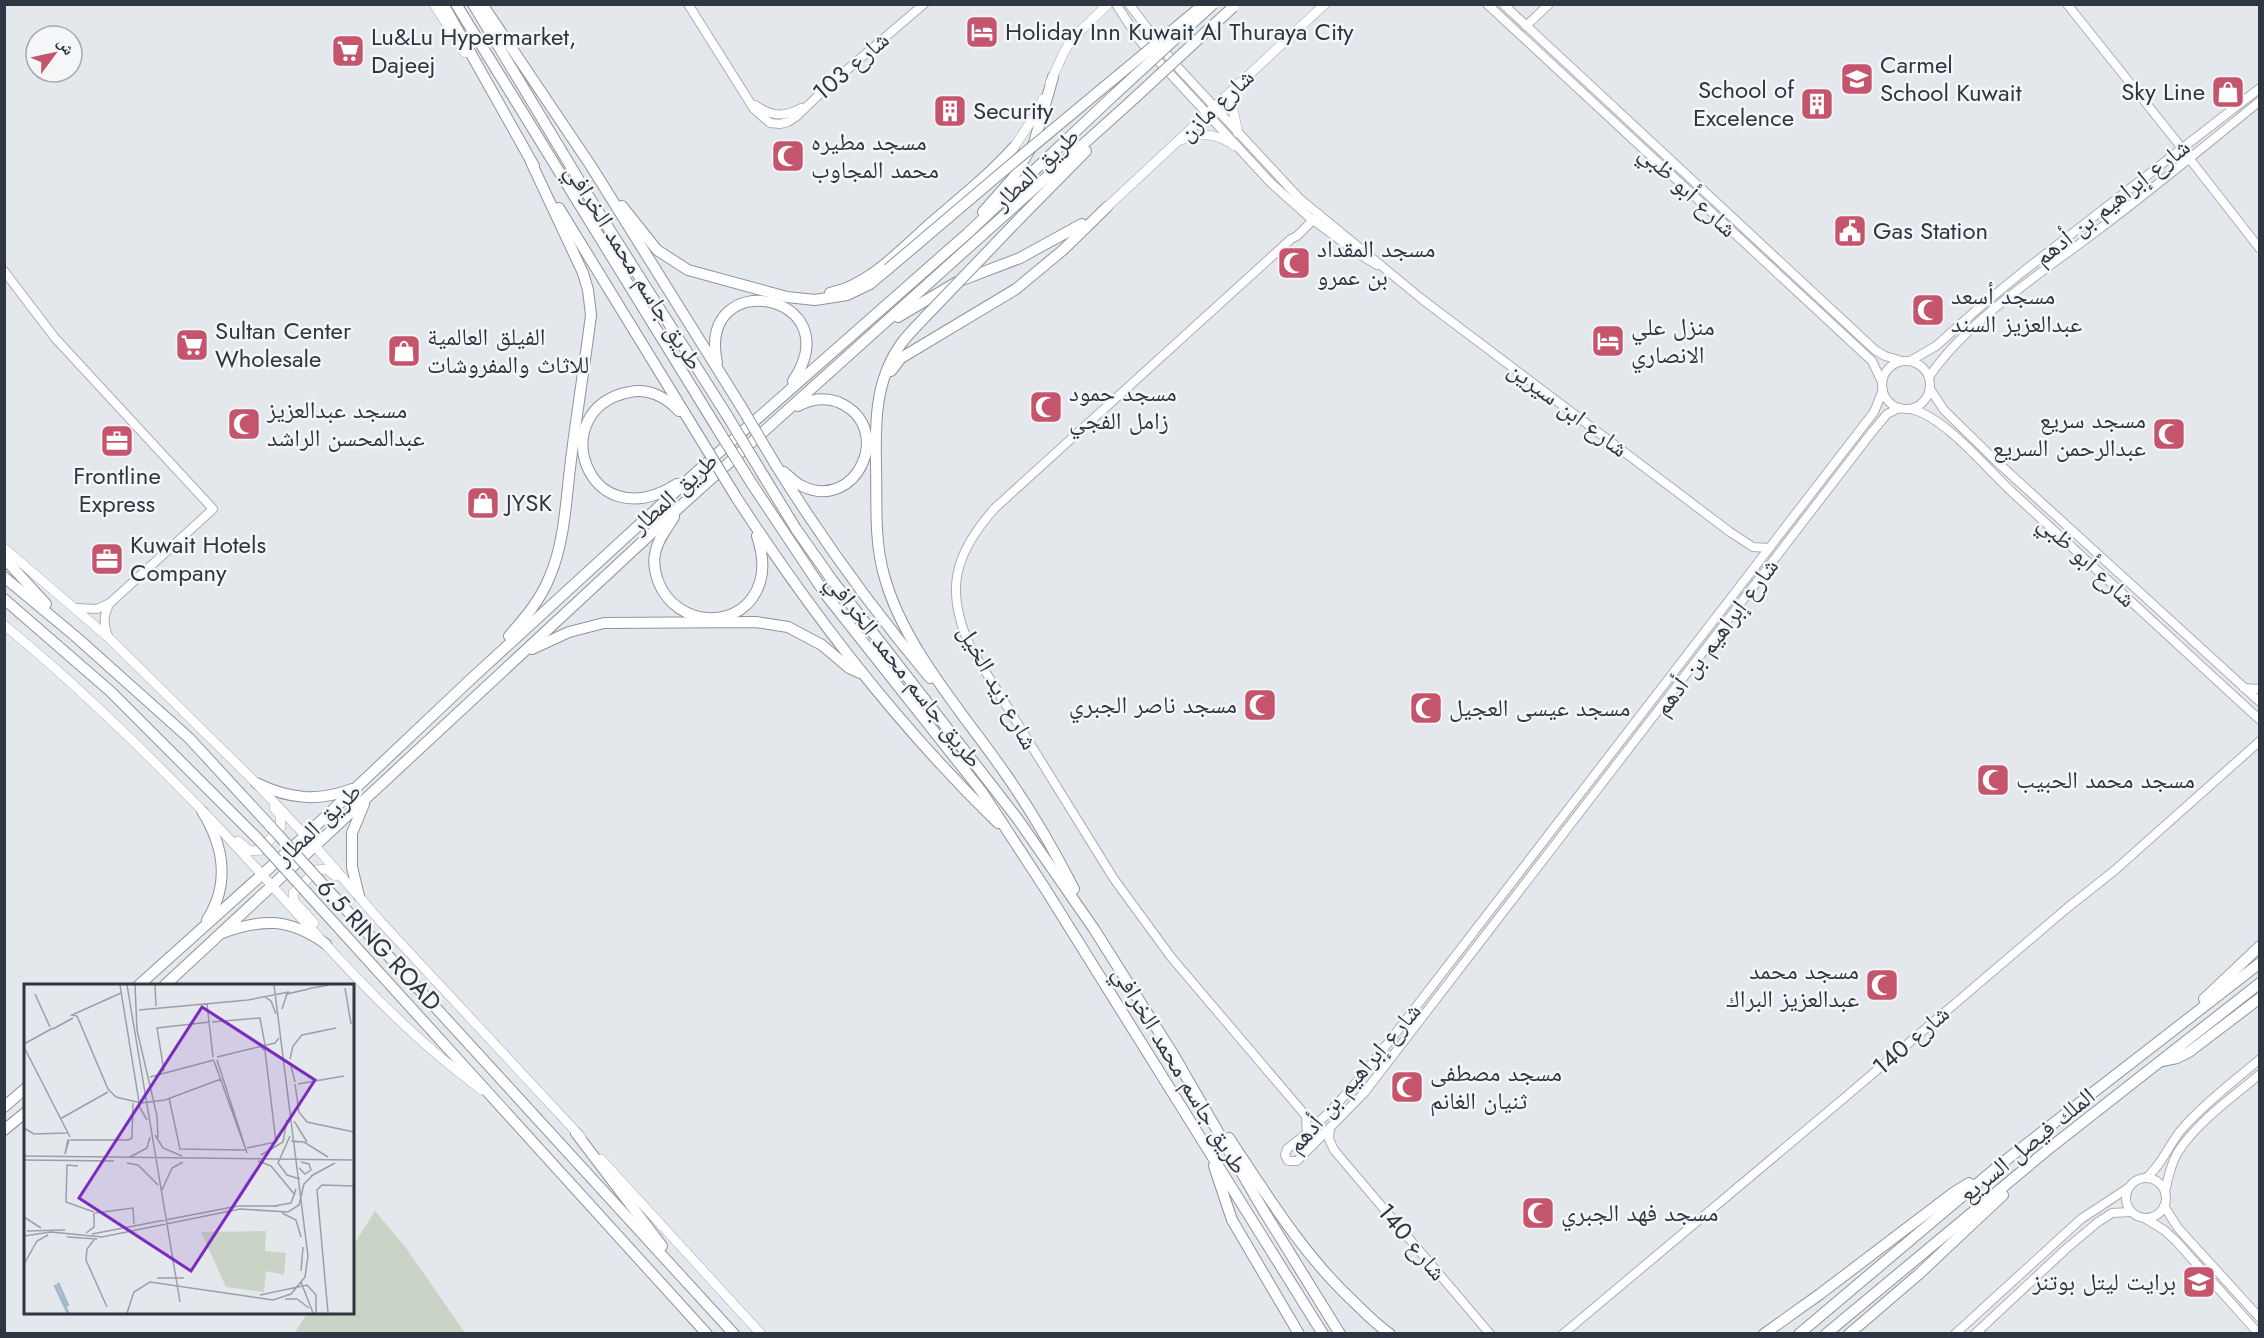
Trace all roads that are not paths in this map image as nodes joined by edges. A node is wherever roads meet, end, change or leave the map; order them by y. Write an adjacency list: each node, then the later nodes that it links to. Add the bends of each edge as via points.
1 (434, 4): 26 (main road)
2 (443, 4): 26 (highway)
3 (456, 4): 106 (highway, طريق جاسم محمد الخرافي, bridge, via 717,428 826,596 982,792)
4 (473, 4): 112 (highway, طريق جاسم محمد الخرافي, bridge, via 796,529 1017,818)
5 (482, 4): 41 (highway)
6 (688, 4): 7 (street, شارع 103, via 747,99 763,118 780,124 793,120)
7 (924, 4)
8 (1097, 4): 20 (main road)
9 (1108, 4): 20 (main road)
10 (1116, 4): 29 (street, شارع ابن سيرين, via 1140,41)
11 (1130, 4): 28 (street, شارع ابن سيرين, via 1151,36)
12 (1204, 4): 51 (highway, bridge, via 870,284 847,295 822,300)
13 (1213, 4): 48 (highway, طريق المطار, bridge)
14 (1325, 4): 23 (main road, شارع مازن)
15 (1487, 4): 36 (street, شارع أبو ظبي)
16 (1503, 4): 21 (street, شارع أبو ظبي)
17 (1549, 4): 21 (street)
18 (2067, 4): 35 (street)
19 (1234, 6): 27 (highway, طريق المطار, bridge)
20 (1089, 23): 22 (main road, via 1072,39)
21 (1526, 26): 31 (street, شارع أبو ظبي)
22 (1053, 77): 33 (main road, via 1036,114); 48 (highway, via 1029,151 1013,178)
23 (1240, 82): 28 (main road, شارع مازن); 30 (main road, via 1232,105)
24 (2259, 88): 35 (street, شارع إبراهيم بن أدهم)
25 (2259, 101): 38 (street, شارع إبراهيم بن أدهم)
26 (497, 102): 40 (highway)
27 (1126, 106): 53 (highway, طريق المطار); 61 (highway, bridge, via 902,341 882,381)
28 (1214, 106): 29 (main road, شارع مازن); 30 (street, شارع ابن سيرين)
29 (1205, 114): 32 (street, شارع ابن سيرين); 34 (main road, شارع مازن)
30 (1238, 133): 46 (street, شارع ابن سيرين)
31 (1651, 141): 36 (street, via 1650,148); 37 (street, شارع أبو ظبي)
32 (1235, 146): 34 (main road, via 1206,134 1182,139); 46 (street, شارع ابن سيرين, via 1279,191)
33 (1014, 147): 51 (highway, via 863,280 836,292)
34 (1172, 147): 43 (main road, شارع مازن)
35 (2181, 147): 42 (street, شارع إبراهيم بن أدهم)
36 (1644, 150): 39 (street, شارع أبو ظبي)
37 (1662, 151): 39 (street, via 1655,153); 55 (street, شارع أبو ظبي, via 1875,350)
38 (2189, 158): 44 (street, شارع إبراهيم بن أدهم); 49 (street)
39 (1654, 160): 58 (street, شارع أبو ظبي, via 1872,361)
40 (531, 162): 65 (highway); 86 (highway, via 583,273 591,315 565,511 550,576 525,619)
41 (591, 166): 51 (highway, via 641,233 671,260 688,270); 56 (highway)
42 (2115, 200): 44 (street, via 2116,208); 45 (street, شارع إبراهيم بن أدهم)
43 (1107, 207): 53 (highway, via 1036,251 957,282); 61 (highway, via 1016,289 901,358)
44 (2124, 211): 47 (street, شارع إبراهيم بن أدهم)
45 (2098, 213): 47 (street, via 2109,214); 52 (street, شارع إبراهيم بن أدهم)
46 (1314, 215): 72 (street, شارع ابن سيرين, via 1359,254 1385,269); 132 (street, شارع زيد الخيل, via 1297,236 995,508 976,528 964,549 956,589 956,610 972,650 1114,879 1171,957)
47 (2106, 224): 54 (street, شارع إبراهيم بن أدهم)
48 (968, 232): 60 (highway, طريق المطار)
49 (2259, 249)
50 (4, 271): 79 (street, via 56,338 213,509)
51 (787, 297)
52 (1952, 332): 54 (street, via 1953,339); 55 (street, شارع إبراهيم بن أدهم, via 1929,352)
53 (871, 335): 64 (highway, طريق المطار)
54 (1960, 340): 57 (street, شارع إبراهيم بن أدهم)
55 (1906, 361): 57 (street, via 1922,366); 58 (street, via 1889,368)
56 (718, 369): 60 (highway, via 715,345 722,320 750,301 774,303 799,320 807,342 805,362); 67 (highway, bridge)
57 (1929, 377): 59 (street)
58 (1882, 386): 62 (street, via 1890,402); 74 (street, شارع إبراهيم بن أدهم, via 1874,412)
59 (1930, 389): 63 (street, via 1924,402); 66 (street, شارع أبو ظبي, via 1944,410)
60 (785, 394): 68 (highway, طريق المطار)
61 (878, 404): 97 (highway, via 877,520 884,575 909,632)
62 (1899, 408): 63 (street); 88 (street, شارع إبراهيم بن أدهم, via 1887,414 1872,432)
63 (1911, 409): 69 (street, شارع أبو ظبي, via 1943,424)
64 (775, 420): 67 (highway, via 809,400 831,400 854,412 862,423 867,456 849,481 819,491 799,485); 70 (highway, طريق المطار)
65 (696, 431): 68 (highway, via 671,402 645,391 632,391 604,402 586,422 582,447 589,472 605,491 632,500 660,494); 71 (highway, bridge)
66 (1996, 460): 69 (street, via 1990,462); 89 (street, شارع أبو ظبي)
67 (774, 463): 97 (highway, via 893,634)
68 (700, 469): 86 (highway, طريق المطار)
69 (1989, 470): 94 (street, شارع أبو ظبي)
70 (683, 504): 71 (highway, via 659,540 654,567 667,598 698,618 735,612 756,592 763,558); 84 (highway, طريق المطار)
71 (752, 521): 85 (highway)
72 (1753, 547): 74 (street, شارع ابن سيرين); 76 (street)
73 (4, 548): 80 (main road)
74 (1769, 548): 76 (street, شارع إبراهيم بن أدهم)
75 (4, 558): 82 (highway)
76 (1756, 564): 87 (street, شارع إبراهيم بن أدهم)
77 (4, 576): 82 (highway, 6.5 RING ROAD)
78 (4, 599): 129 (highway, 6.5 RING ROAD, bridge, via 110,691 258,839)
79 (110, 603): 80 (street, via 97,609); 83 (street, via 104,624)
80 (76, 608): 83 (main road)
81 (4, 625): 102 (main road, via 83,694)
82 (75, 636): 150 (highway, 6.5 RING ROAD, bridge, via 189,738)
83 (109, 638): 99 (main road)
84 (521, 654): 85 (highway, via 569,632 604,623 756,622 788,627 822,645); 103 (highway, طريق المطار)
85 (863, 675): 106 (highway, via 968,794)
86 (470, 680): 101 (highway, طريق المطار)
87 (1666, 681): 88 (street, via 1670,688); 91 (street, شارع إبراهيم بن أدهم)
88 (1676, 688): 93 (street, شارع إبراهيم بن أدهم)
89 (2244, 688): 90 (street); 92 (street, شارع أبو ظبي)
90 (2259, 689)
91 (1654, 696): 93 (street, via 1662,695); 133 (street, شارع إبراهيم بن أدهم, via 1356,1084)
92 (2259, 702)
93 (1665, 703): 134 (street, شارع إبراهيم بن أدهم, via 1364,1093)
94 (2248, 709): 95 (street); 96 (street, شارع أبو ظبي)
95 (2259, 715)
96 (2259, 720)
97 (973, 729): 112 (highway, via 1059,860)
98 (2259, 743): 163 (street, شارع 140, via 2115,870)
99 (231, 758): 100 (main road); 102 (main road, via 281,819 280,830 261,850 245,849 204,806)
100 (256, 783): 101 (highway, via 295,797 316,798); 105 (main road)
101 (358, 786): 105 (highway, طريق المطار)
102 (185, 794): 104 (main road)
103 (365, 799): 107 (highway, طريق المطار); 110 (highway, via 352,833 352,867)
104 (202, 811): 108 (main road); 113 (highway, via 217,839 223,869 213,910)
105 (306, 835): 107 (main road); 108 (highway, طريق المطار)
106 (1011, 836): 141 (highway, طريق جاسم محمد الخرافي)
107 (315, 846): 109 (highway, طريق المطار); 110 (main road)
108 (262, 875): 109 (main road); 113 (highway, طريق المطار)
109 (271, 886): 114 (highway, طريق المطار); 115 (main road)
110 (358, 896): 111 (main road)
111 (381, 922): 117 (main road, via 331,872 317,870 294,890 293,898 331,942); 136 (main road)
112 (1094, 929): 124 (highway, طريق جاسم محمد الخرافي)
113 (201, 930): 120 (highway, طريق المطار)
114 (216, 935): 115 (highway, via 247,924 270,922 292,925); 121 (highway, طريق المطار)
115 (326, 945): 117 (main road)
116 (2259, 946): 123 (highway)
117 (337, 956): 129 (main road, via 419,1038)
118 (2259, 963): 123 (highway, الملك فيصل السريع)
119 (2259, 983): 126 (highway, الملك فيصل السريع)
120 (140, 984)
121 (166, 984)
122 (2258, 1001): 126 (highway, via 2188,1052)
123 (2179, 1025): 142 (highway, الملك فيصل السريع)
124 (1173, 1054): 160 (highway, طريق جاسم محمد الخرافي); 161 (highway, via 1304,1247 1348,1298)
125 (2259, 1059): 143 (street, via 2187,1123)
126 (2158, 1062): 139 (highway, الملك فيصل السريع)
127 (2259, 1074): 145 (street, via 2184,1144 2174,1159)
128 (24, 1090): 130 (highway)
129 (494, 1099): 154 (highway, 6.5 RING ROAD)
130 (4, 1107)
131 (24, 1114): 135 (highway)
132 (1306, 1116): 133 (street); 137 (street)
133 (1322, 1120): 137 (street, شارع إبراهيم بن أدهم)
134 (1330, 1128): 138 (street, شارع إبراهيم بن أدهم); 140 (street, شارع 140)
135 (4, 1130)
136 (576, 1133): 150 (highway); 156 (main road)
137 (1307, 1134): 138 (street, شارع إبراهيم بن أدهم, via 1287,1149 1286,1159 1297,1161)
138 (1314, 1143): 140 (street)
139 (2051, 1147): 149 (highway); 167 (highway, الملك فيصل السريع)
140 (1334, 1150): 162 (street, شارع 140)
141 (1210, 1151): 152 (highway, via 1232,1220); 159 (highway, طريق جاسم محمد الخرافي)
142 (1997, 1167): 151 (highway, via 1953,1193); 166 (highway, الملك فيصل السريع)
143 (2146, 1178): 144 (street); 145 (street, via 2157,1182)
144 (2128, 1188): 147 (street); 170 (street, via 2081,1219)
145 (2165, 1192): 146 (street)
146 (2164, 1206): 148 (street, via 2157,1215); 153 (street, via 2178,1228)
147 (2130, 1212): 148 (street); 171 (street, via 2112,1213 2098,1222)
148 (2146, 1219): 172 (street, via 2176,1241)
149 (1919, 1274): 168 (highway); 169 (highway)
150 (690, 1285): 155 (highway, 6.5 RING ROAD)
151 (1820, 1294): 164 (highway); 165 (highway)
152 (1281, 1304): 157 (highway); 158 (highway)
153 (2259, 1318)
154 (708, 1334)
155 (734, 1334)
156 (761, 1334)
157 (1293, 1334)
158 (1299, 1334)
159 (1323, 1334)
160 (1340, 1334)
161 (1390, 1334)
162 (1490, 1334)
163 (1563, 1334)
164 (1764, 1334)
165 (1775, 1334)
166 (1799, 1334)
167 (1826, 1334)
168 (1849, 1334)
169 (1859, 1334)
170 (1955, 1334)
171 (1975, 1334)
172 (2259, 1334)

